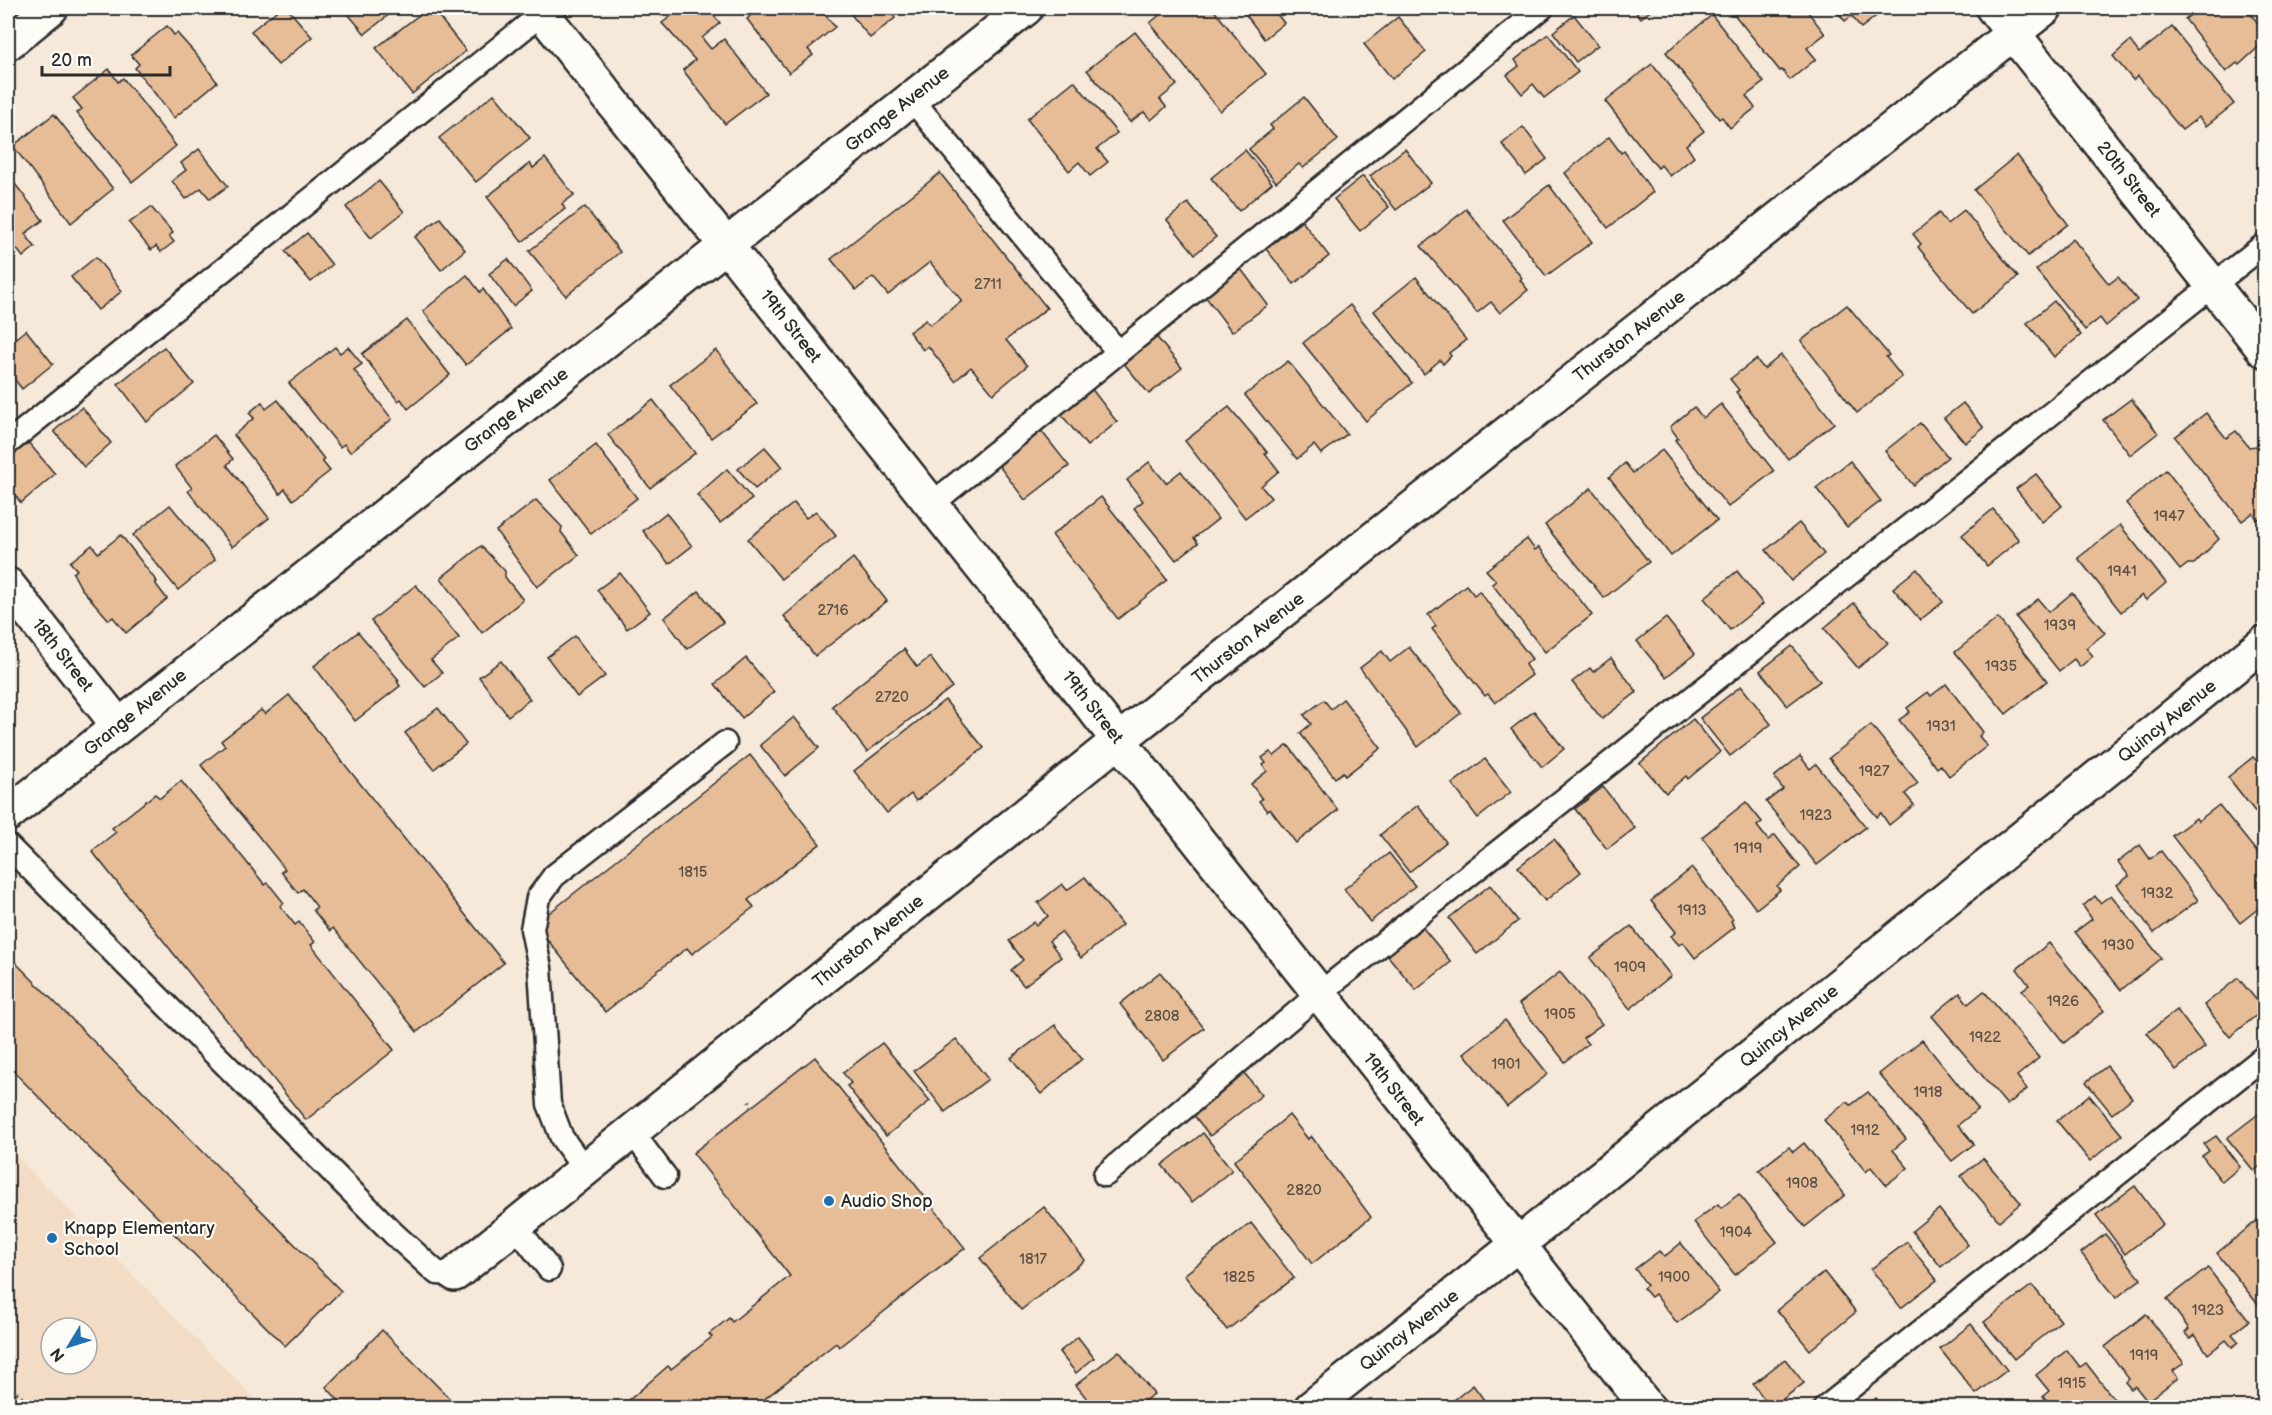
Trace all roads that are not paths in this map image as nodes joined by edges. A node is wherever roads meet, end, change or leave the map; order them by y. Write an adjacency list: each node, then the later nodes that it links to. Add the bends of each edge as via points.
1 (51, 8): 8 (street)
2 (1026, 8): 9 (street, Grange Avenue)
3 (1542, 8): 14 (lane)
4 (1992, 8): 7 (street, 20th Street)
5 (2045, 8): 7 (street, Thurston Avenue)
6 (543, 9): 10 (street, 19th Street); 15 (lane)
7 (2013, 33): 12 (street, 20th Street); 20 (street, Thurston Avenue)
8 (8, 43)
9 (911, 98): 10 (street, Grange Avenue); 14 (lane)
10 (726, 244): 16 (street, 19th Street); 19 (street, Grange Avenue)
11 (2265, 245): 12 (lane)
12 (2213, 285): 13 (street, 20th Street); 24 (lane)
13 (2265, 350)
14 (1118, 352): 16 (lane)
15 (8, 443)
16 (932, 504): 20 (street, 19th Street)
17 (8, 585): 19 (street, 18th Street)
18 (2265, 643): 31 (street, Quincy Avenue)
19 (118, 725): 22 (street, Grange Avenue)
20 (1119, 740): 24 (street, 19th Street); 26 (street, Thurston Avenue)
21 (725, 743): 27 (lane, via 554,876 538,898 532,929 540,968 549,1104 562,1137)
22 (8, 814)
23 (8, 846): 33 (lane, via 394,1234 437,1273)
24 (1320, 993): 28 (lane); 31 (street, 19th Street)
25 (2265, 1057): 36 (lane)
26 (632, 1132): 27 (street, Thurston Avenue); 29 (lane)
27 (585, 1170): 30 (street, Thurston Avenue)
28 (1105, 1175)
29 (665, 1176)
30 (515, 1226): 32 (lane); 33 (street, Thurston Avenue)
31 (1517, 1245): 34 (street, Quincy Avenue); 35 (street, 19th Street)
32 (549, 1269)
33 (455, 1274)
34 (1311, 1407)
35 (1647, 1407)
36 (1825, 1407)

